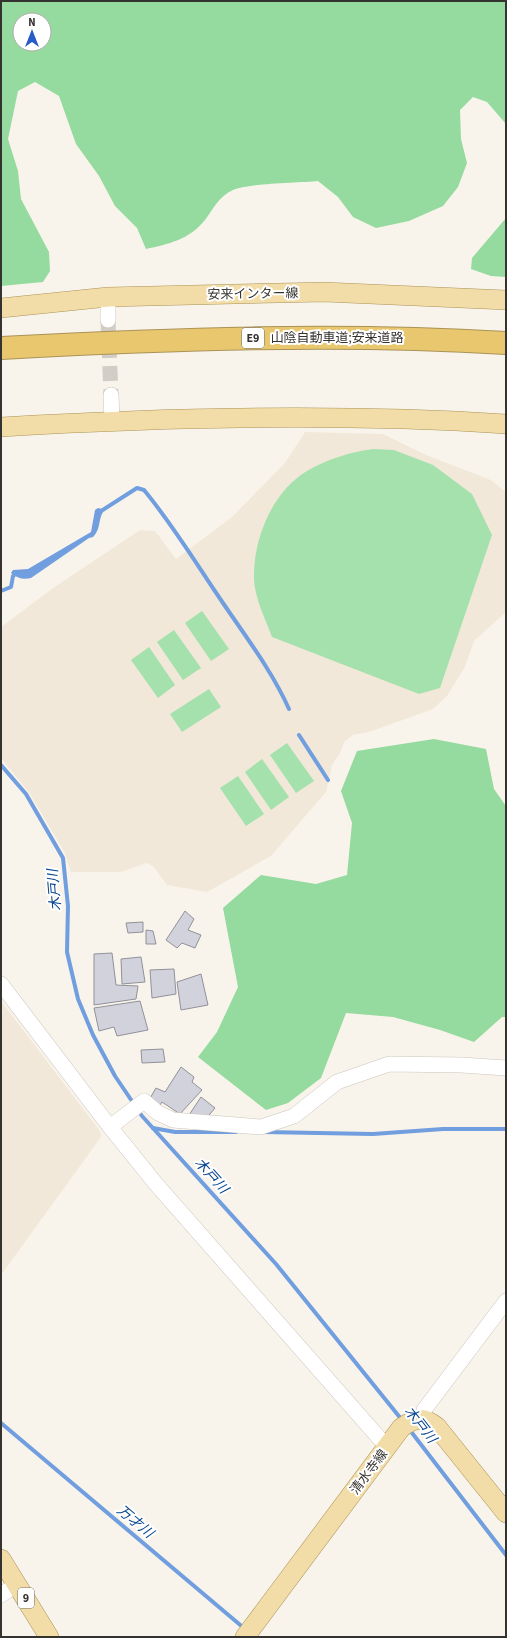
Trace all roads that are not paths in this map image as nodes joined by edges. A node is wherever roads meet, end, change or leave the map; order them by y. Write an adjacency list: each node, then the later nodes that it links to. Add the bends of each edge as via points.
1 (108, 297): 2 (main road, 安来インター線, via 324,292); 3 (main road, 安来インター線); 4 (street)
2 (506, 300)
3 (1, 308)
4 (108, 320)
5 (506, 343): 6 (highway, 山陰自動車道;安来道路 / E9, via 349,337 204,339)
6 (1, 348)
7 (506, 351): 8 (highway, 山陰自動車道;安来道路 / E9, via 430,347 247,345)
8 (1, 355)
9 (111, 395): 10 (street)
10 (112, 421): 11 (main road, via 320,418); 12 (main road)
11 (506, 424)
12 (1, 427)
13 (1, 984): 15 (street)
14 (506, 1068): 15 (street, via 390,1064 337,1082 294,1116 260,1127 179,1121 161,1115 144,1102)
15 (110, 1127): 18 (street, via 156,1184)
16 (506, 1301): 17 (street, via 424,1410)
17 (411, 1423): 18 (main road, 清水寺線); 19 (main road, via 432,1423 445,1435)
18 (387, 1447): 22 (main road, 清水寺線)
19 (506, 1513)
20 (1, 1560): 21 (main road, 9)
21 (9, 1590): 23 (main road, 9)
22 (248, 1633)
23 (49, 1637)

